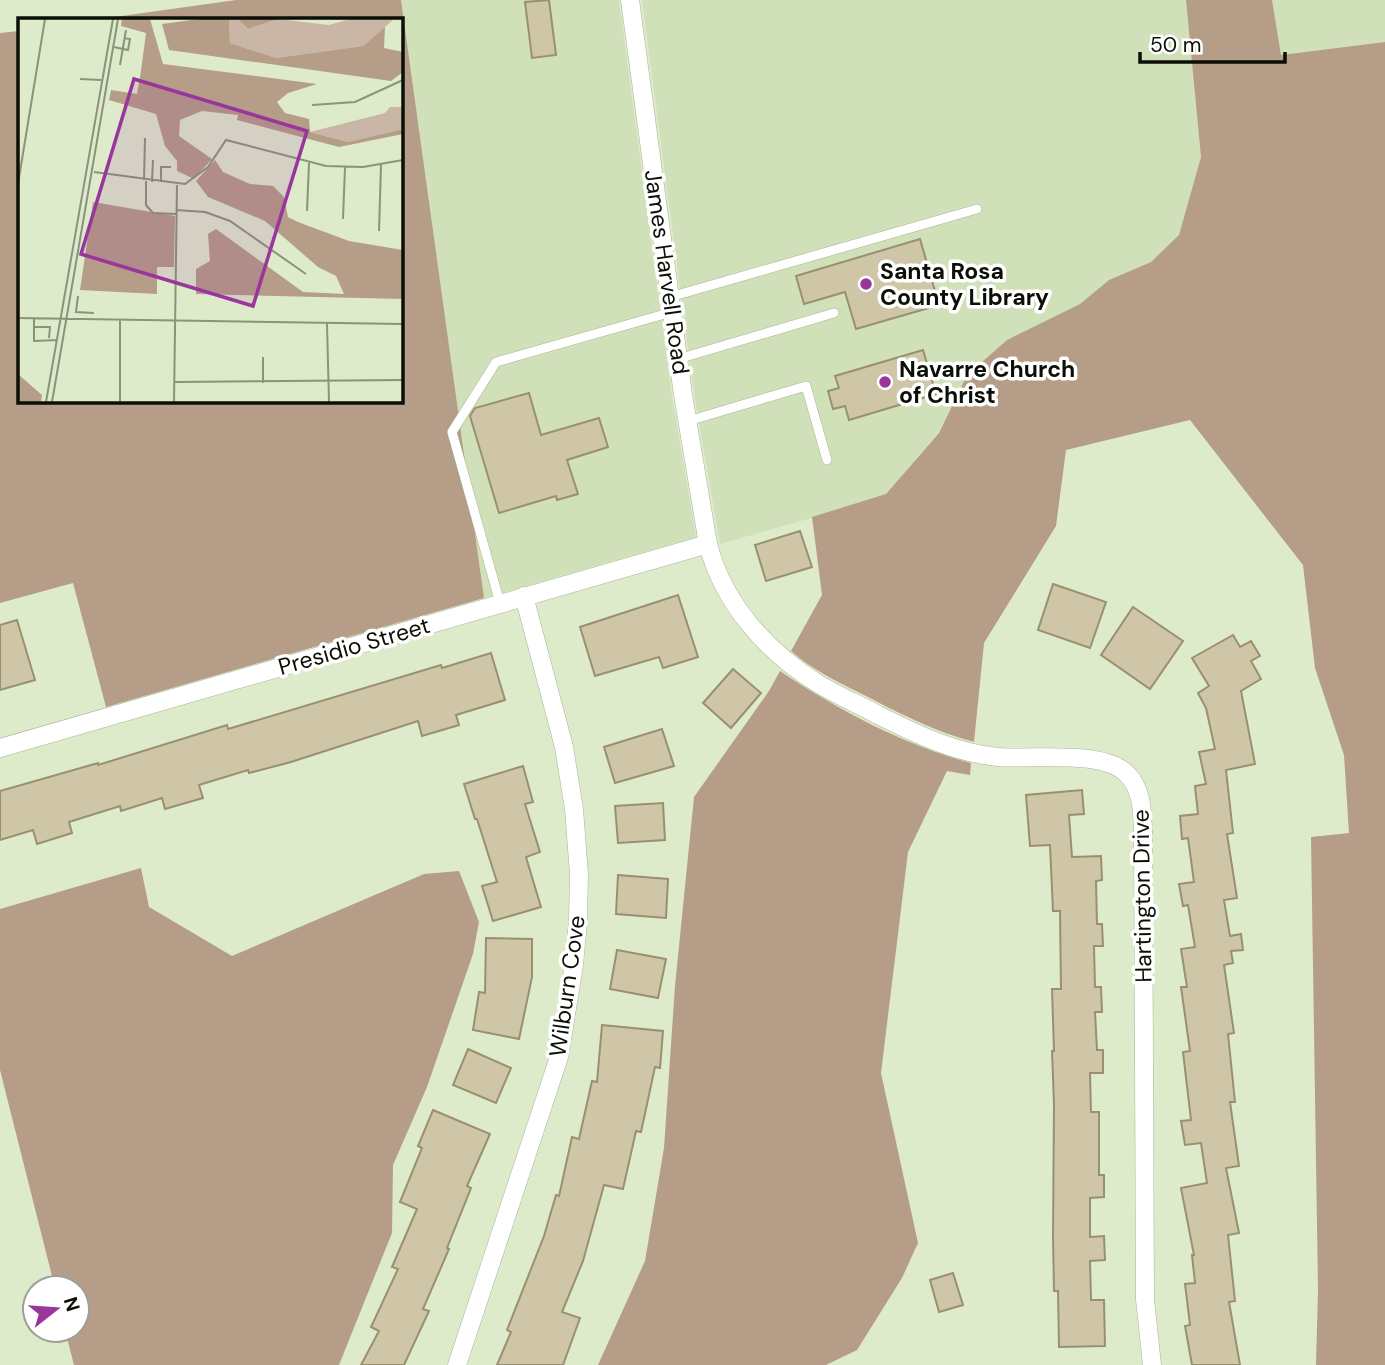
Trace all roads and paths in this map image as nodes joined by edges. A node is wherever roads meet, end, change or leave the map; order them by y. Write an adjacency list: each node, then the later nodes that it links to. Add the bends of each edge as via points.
1 (631, 0): 3 (street, James Harvell Road)
2 (977, 209): 3 (lane)
3 (671, 305): 5 (street, James Harvell Road); 10 (lane, via 496,362 452,432)
4 (834, 313): 5 (lane)
5 (678, 359): 6 (street, James Harvell Road)
6 (688, 421): 7 (lane, via 806,386); 8 (street, James Harvell Road)
7 (827, 460)
8 (708, 544): 9 (street, Presidio Street); 13 (street, Hartington Drive, via 733,603 787,662 818,684 954,748 996,757 1103,761 1127,774 1141,799 1145,1299)
9 (524, 596): 10 (street, Presidio Street); 12 (street, Wilburn Cove, via 564,747 574,810 578,920 559,1057)
10 (500, 603): 11 (street, Presidio Street)
11 (0, 748)
12 (457, 1365)
13 (1152, 1365)

